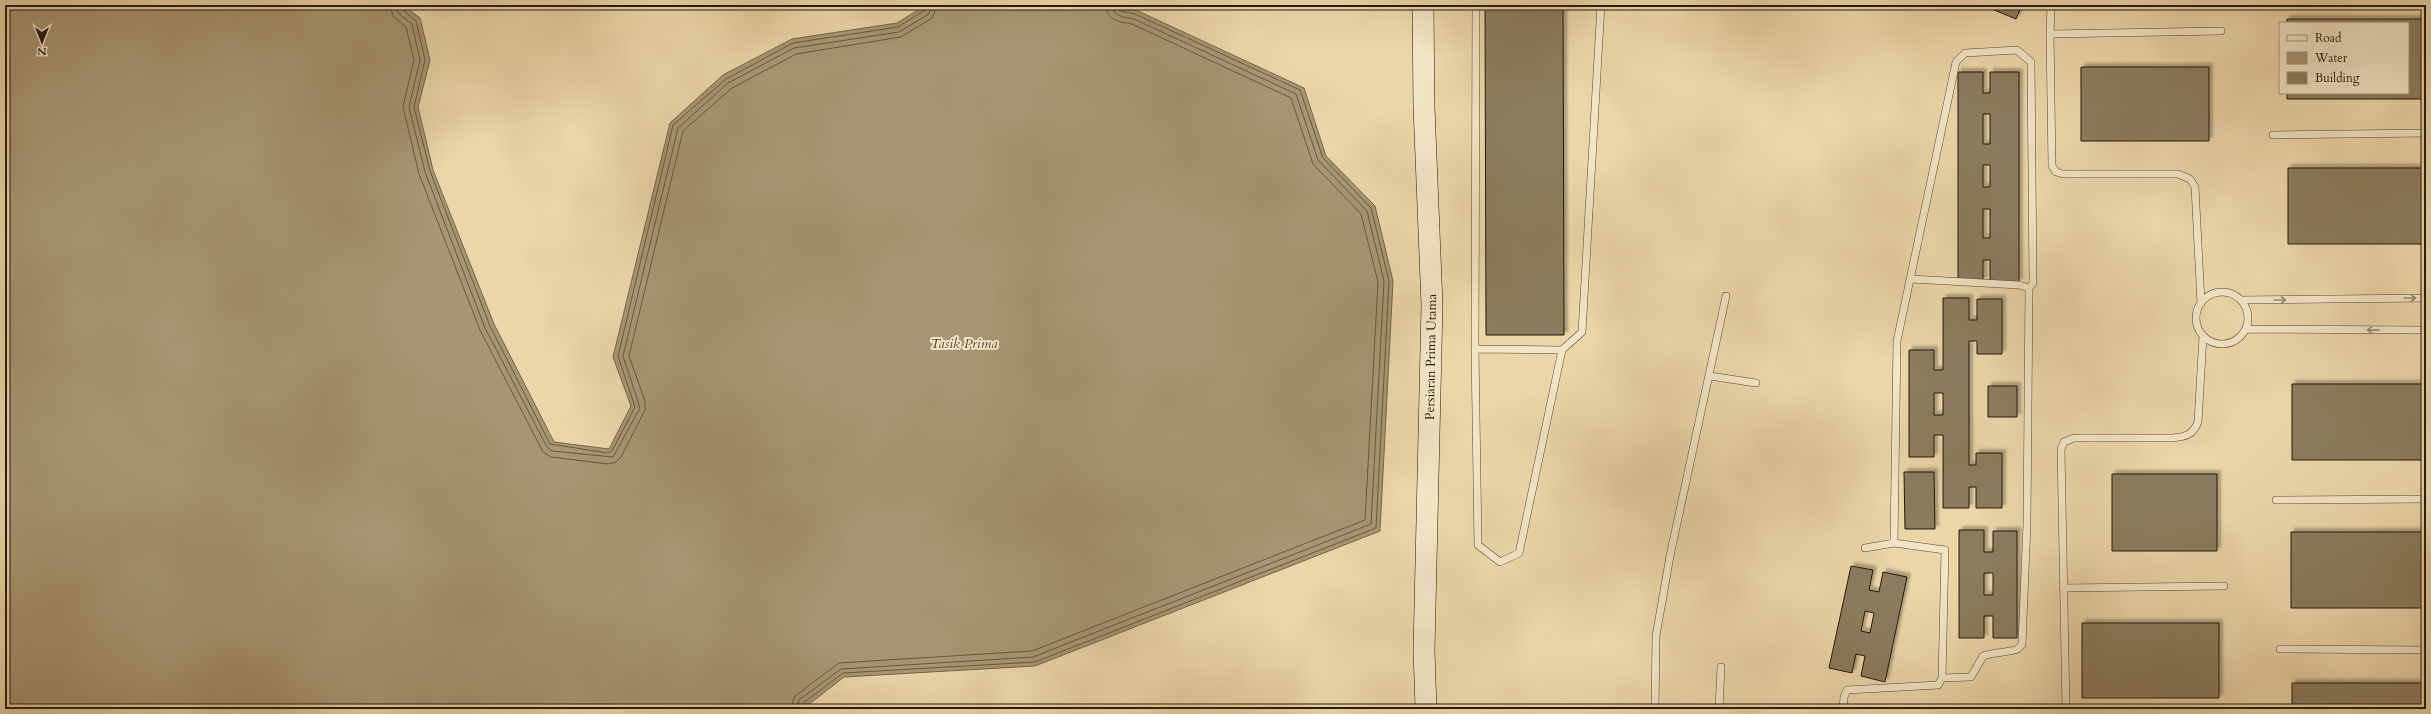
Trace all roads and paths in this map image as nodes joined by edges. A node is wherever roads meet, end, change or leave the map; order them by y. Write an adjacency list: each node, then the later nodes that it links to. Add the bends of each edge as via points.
1 (1423, 5): 32 (main road, Persiaran Prima Utama, via 1424,107 1432,305)
2 (1476, 5): 18 (lane)
3 (1601, 5): 19 (lane, via 1582,332)
4 (2051, 5): 6 (lane)
5 (2221, 31): 6 (lane)
6 (2050, 34): 14 (lane, via 2052,166 2056,172 2063,174 2178,174 2190,179 2195,187)
7 (2426, 133): 8 (lane)
8 (2274, 135)
9 (1911, 279): 10 (lane, via 2019,285); 10 (lane, via 1956,62 1965,53 2017,50 2031,62 2033,282); 24 (lane, via 1897,341)
10 (2028, 288): 31 (lane, via 2027,524 2022,644 2018,650 2005,654 1983,656 1970,677)
11 (1726, 296): 20 (lane)
12 (2426, 298): 13 (lane, one-way to 12)
13 (2241, 300): 14 (lane, via 2234,294 2216,293); 15 (lane, via 2248,316)
14 (2201, 303): 17 (lane, via 2196,320)
15 (2246, 328): 16 (lane, one-way to 15); 17 (lane, via 2240,337 2226,344 2210,342)
16 (2426, 330)
17 (2203, 336): 27 (lane, via 2198,422 2194,431 2185,437 2172,438 2074,438 2064,442 2060,449)
18 (1475, 349): 19 (lane); 19 (lane, via 1478,545 1500,562 1519,553)
19 (1562, 350)
20 (1710, 376): 21 (lane); 33 (lane, via 1670,556 1656,636)
21 (1756, 383)
22 (2426, 499): 23 (lane)
23 (2276, 500)
24 (1894, 543): 25 (lane); 31 (lane, via 1946,550)
25 (1865, 548)
26 (2224, 586): 27 (lane)
27 (2063, 588): 36 (lane)
28 (2280, 649): 29 (lane)
29 (2426, 650)
30 (1721, 667): 34 (lane)
31 (1942, 678): 35 (lane, via 1938,685 1847,690)
32 (1426, 709)
33 (1655, 709)
34 (1719, 709)
35 (1843, 709)
36 (2066, 709)

